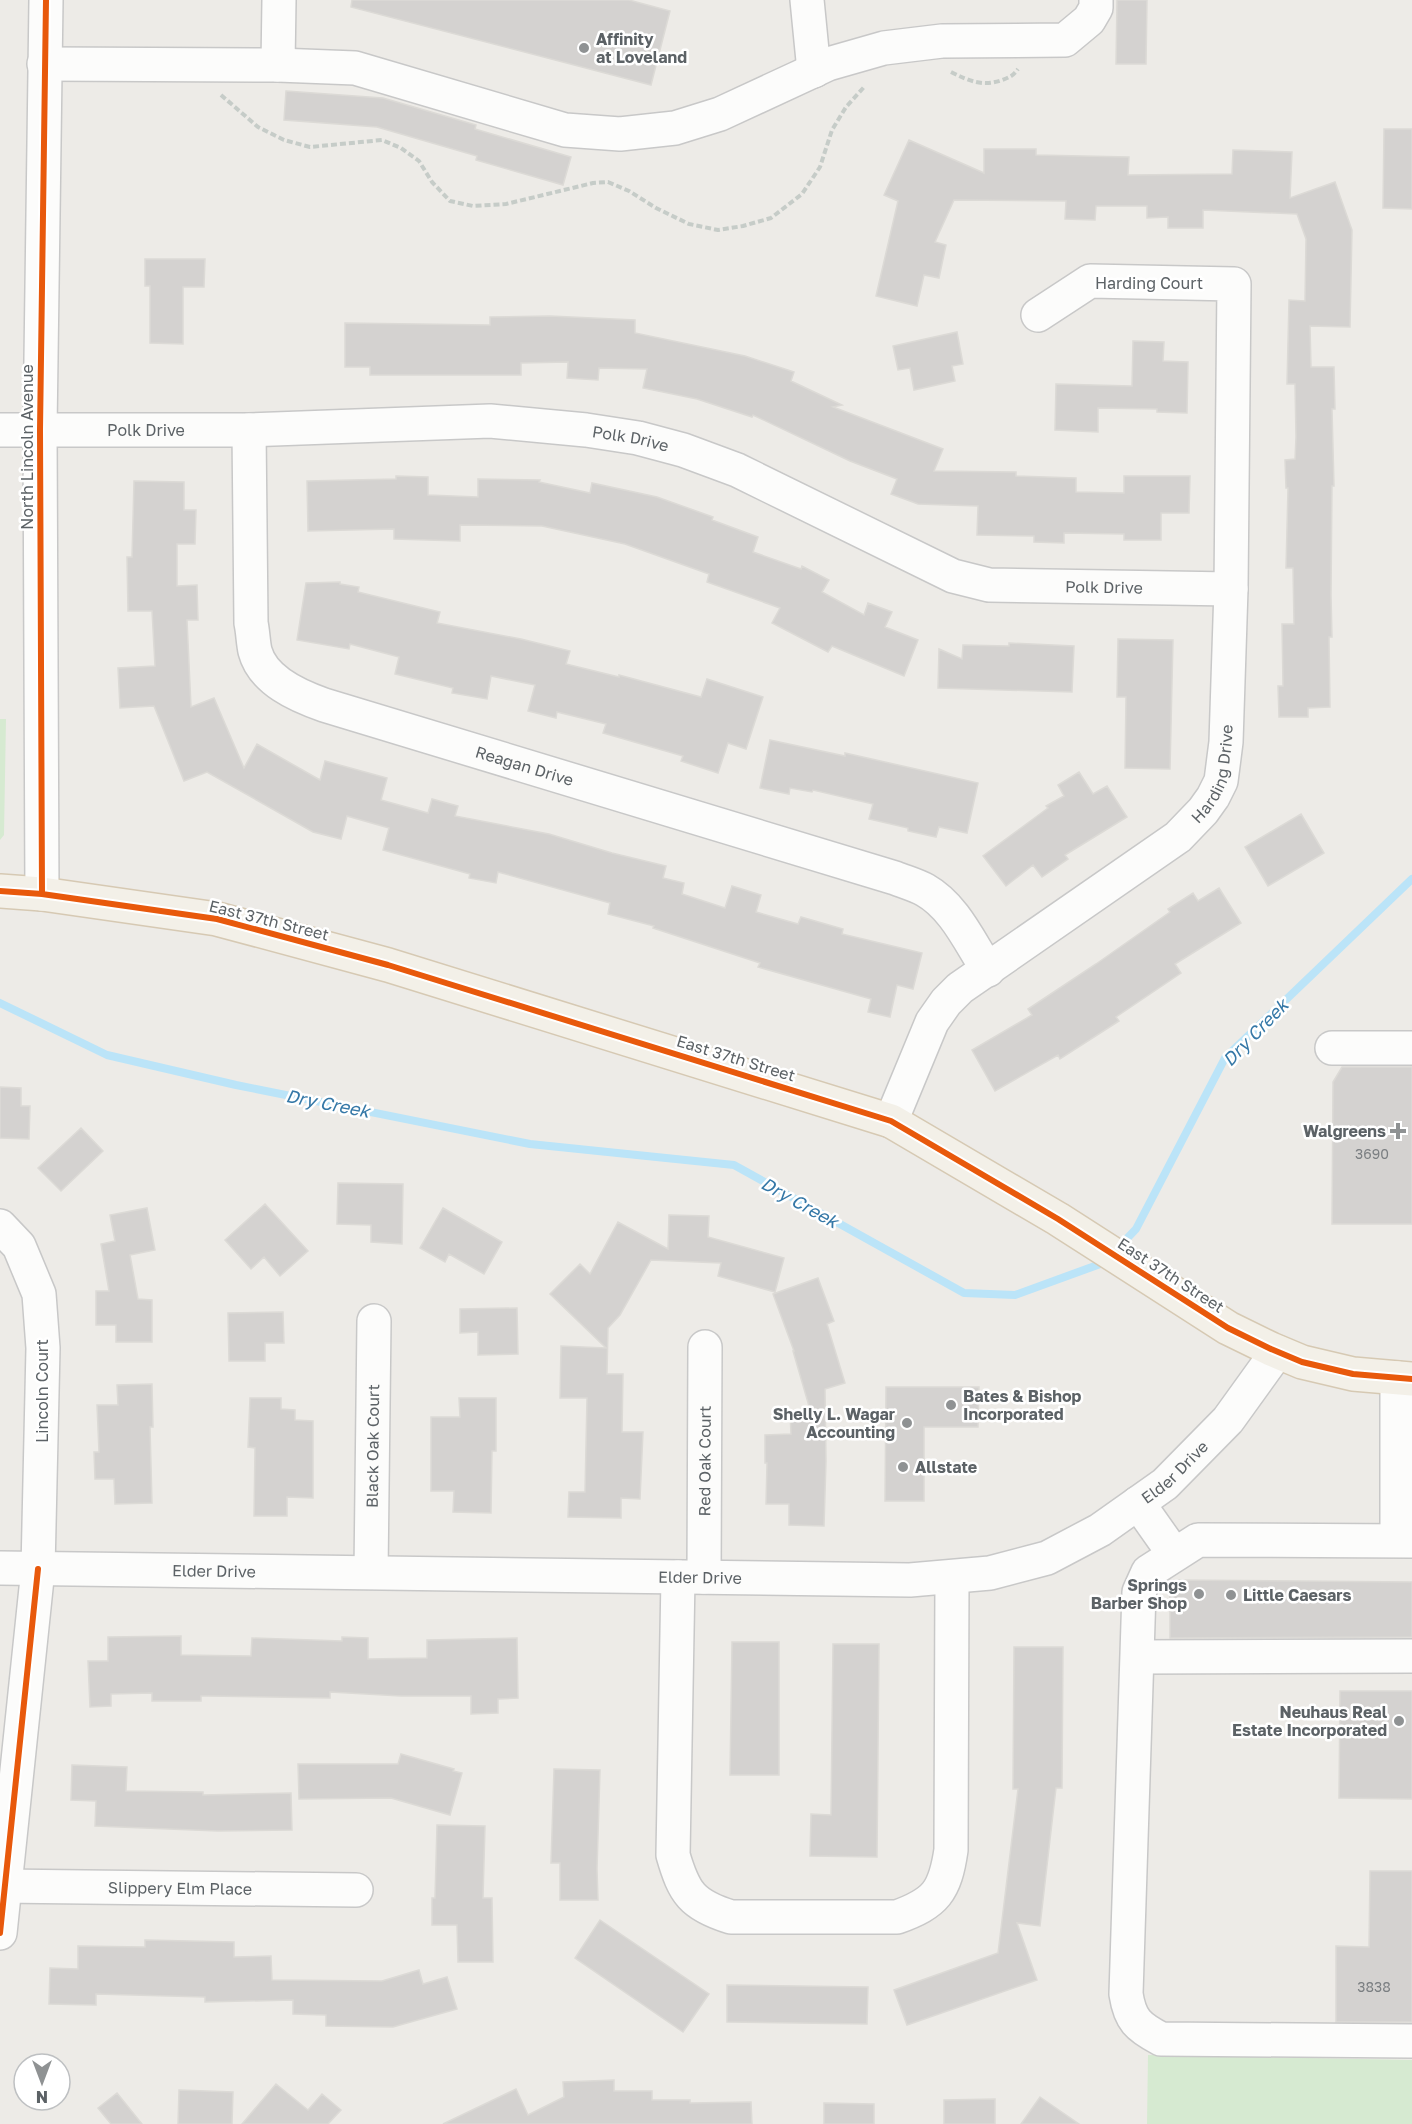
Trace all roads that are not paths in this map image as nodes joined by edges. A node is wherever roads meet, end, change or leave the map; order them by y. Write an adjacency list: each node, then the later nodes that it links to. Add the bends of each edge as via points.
1 (46, 0): 5 (street, North Lincoln Avenue)
2 (279, 0): 6 (street)
3 (807, 0): 7 (street)
4 (1096, 0): 7 (street, via 1089,20 1065,39 942,41 896,47)
5 (44, 64): 6 (street); 11 (street, North Lincoln Avenue)
6 (278, 65): 7 (street, via 355,68 565,130 620,134 675,128 720,114)
7 (814, 71)
8 (1234, 284): 9 (street, Harding Court, via 1090,281); 13 (street, Harding Drive)
9 (1038, 315)
10 (0, 430): 11 (street, Polk Drive)
11 (40, 430): 12 (street, Polk Drive); 15 (street, North Lincoln Avenue)
12 (249, 430): 13 (street, Polk Drive, via 490,421 638,438 738,470 953,576 989,585); 16 (street, Reagan Drive, via 251,623 255,652 276,681 303,698 324,705 925,890 954,917)
13 (1231, 589): 16 (street, Harding Drive, via 1226,742 1221,781 1213,797 1178,837)
14 (0, 891): 15 (main road, East 37th Street)
15 (42, 894): 19 (main road, East 37th Street, via 217,919 388,965)
16 (987, 970): 19 (street, Harding Drive, via 960,988 932,1022)
17 (1332, 1048): 18 (street)
18 (1412, 1048)
19 (891, 1121): 23 (main road, East 37th Street, via 1058,1219 1228,1328)
20 (0, 1226): 29 (street, Lincoln Court, via 20,1246 39,1294 43,1348)
21 (374, 1321): 30 (street, Black Oak Court)
22 (705, 1347): 31 (street, Red Oak Court)
23 (1277, 1352): 24 (main road, East 37th Street, via 1353,1374); 25 (street, Elder Drive, via 1228,1420 1165,1484)
24 (1404, 1379): 26 (street)
25 (1138, 1503): 27 (street); 32 (street, Elder Drive, via 1100,1530 1047,1558)
26 (1405, 1540): 27 (street, via 1198,1540)
27 (1174, 1554): 34 (street, via 1148,1572 1139,1592)
28 (0, 1568): 29 (street, Elder Drive)
29 (38, 1569): 30 (street, Elder Drive); 35 (street)
30 (371, 1572): 31 (street, Elder Drive)
31 (691, 1577): 32 (street, Elder Drive); 32 (street, Red Oak Court, via 673,1855 691,1897 710,1910 731,1917 897,1917 919,1909 938,1893 948,1874)
32 (952, 1577)
33 (1412, 1656): 34 (street)
34 (1138, 1657): 38 (street, via 1126,1995 1128,2010 1136,2023 1161,2039)
35 (2, 1886): 36 (street, Slippery Elm Place); 37 (street)
36 (356, 1890)
37 (0, 1933)
38 (1412, 2041)

